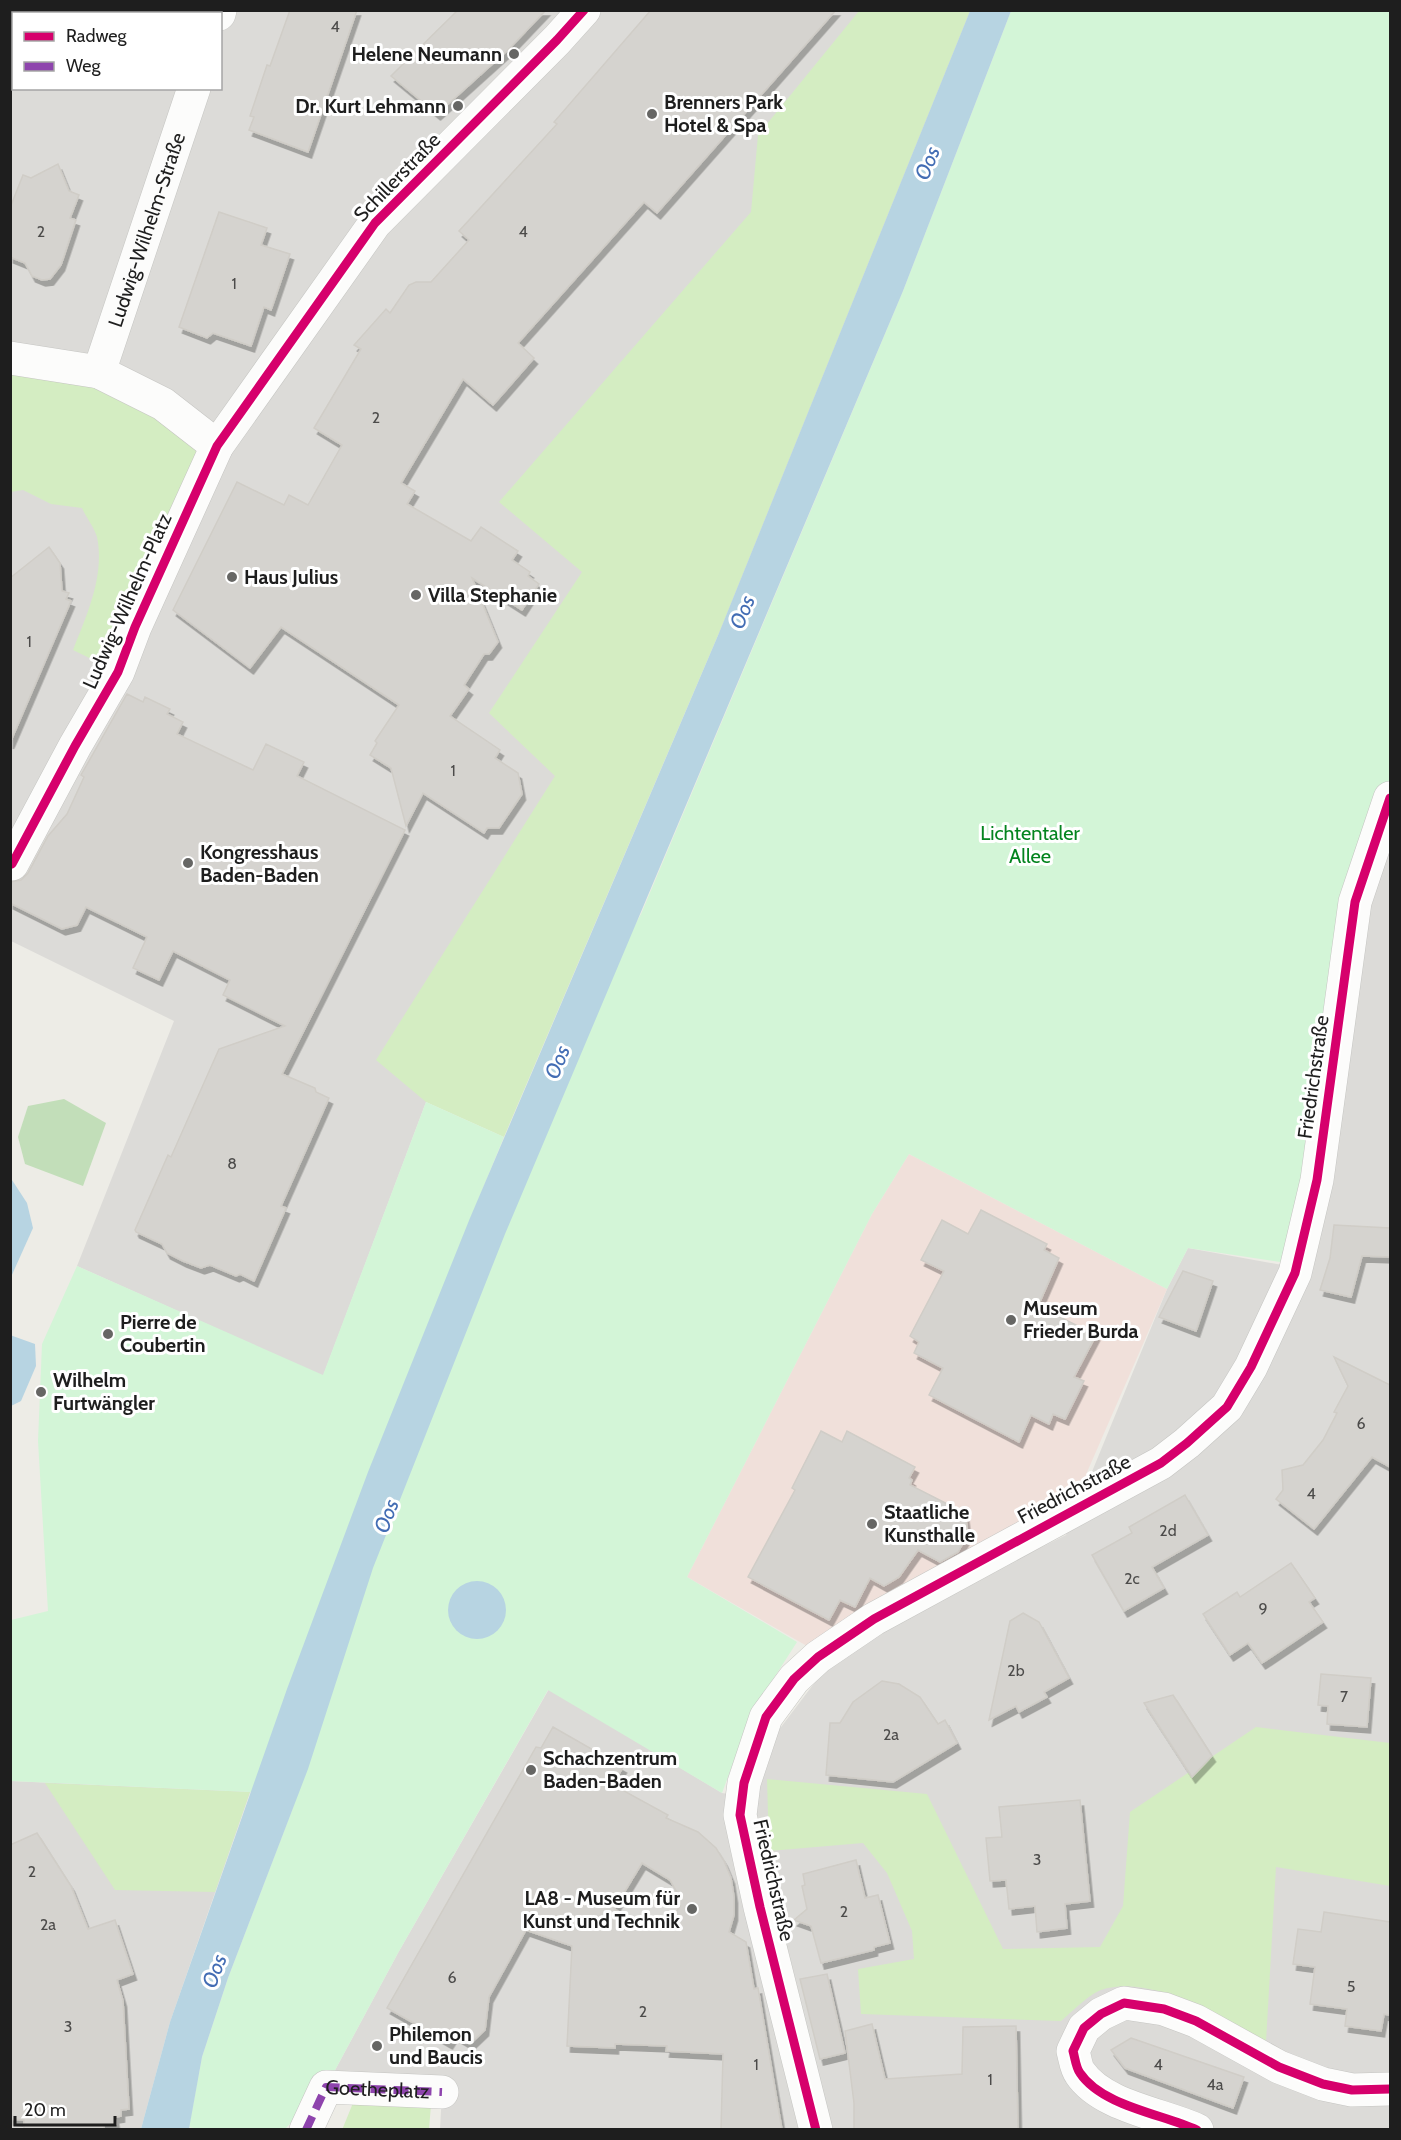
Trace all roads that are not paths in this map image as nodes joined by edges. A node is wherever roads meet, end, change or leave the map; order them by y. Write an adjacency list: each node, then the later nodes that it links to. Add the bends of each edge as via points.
1 (584, 10): 5 (street, Schillerstraße, via 375,223)
2 (193, 90): 4 (street, Ludwig-Wilhelm-Straße)
3 (10, 358): 4 (street)
4 (99, 372): 5 (street, via 163,404)
5 (217, 446): 7 (street, Ludwig-Wilhelm-Platz, via 118,672)
6 (1390, 798): 11 (street, Friedrichstraße, via 1355,902 1317,1180 1295,1273 1251,1367 1227,1407 1161,1463 874,1618 810,1664 766,1717 744,1783 740,1815)
7 (12, 864)
8 (1390, 2089): 12 (street, via 1352,2090 1323,2084 1279,2067 1196,2021 1164,2009 1125,2003 1101,2014 1084,2028 1073,2051 1079,2072 1094,2089)
9 (442, 2092): 10 (street, Goetheplatz, via 326,2087)
10 (306, 2130)
11 (816, 2130)
12 (1197, 2130)

